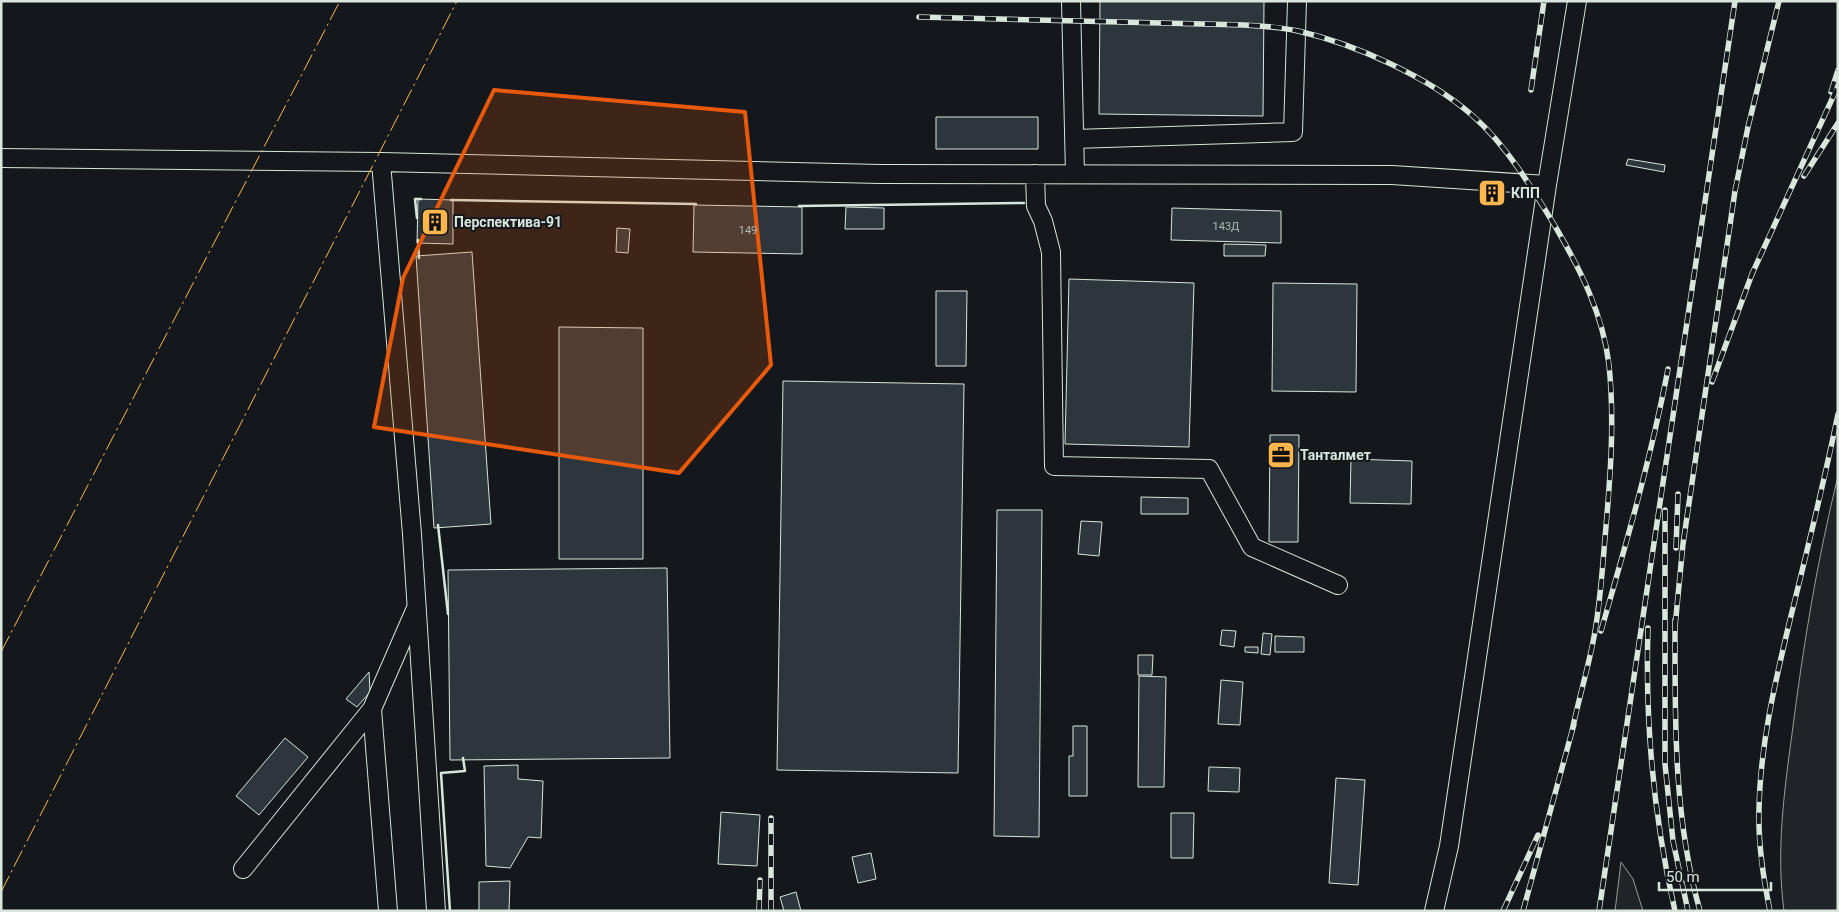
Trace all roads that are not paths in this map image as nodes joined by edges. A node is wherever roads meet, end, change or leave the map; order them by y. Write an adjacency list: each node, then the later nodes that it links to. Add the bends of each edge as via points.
1 (1071, 1): 4 (street)
2 (1297, 1): 4 (street, via 1293,132)
3 (1577, 1): 9 (street)
4 (1074, 138): 8 (street)
5 (1, 158): 6 (street)
6 (381, 162): 7 (street); 11 (street)
7 (1036, 174): 8 (street); 10 (street, via 1036,206 1051,252 1054,466 1208,469 1252,547)
8 (1075, 174): 9 (street, via 1392,175)
9 (1547, 185): 16 (street, via 1449,846)
10 (1338, 586)
11 (417, 606): 12 (street); 15 (street)
12 (372, 709): 13 (street); 14 (street)
13 (243, 869)
14 (388, 911)
15 (436, 911)
16 (1434, 911)

